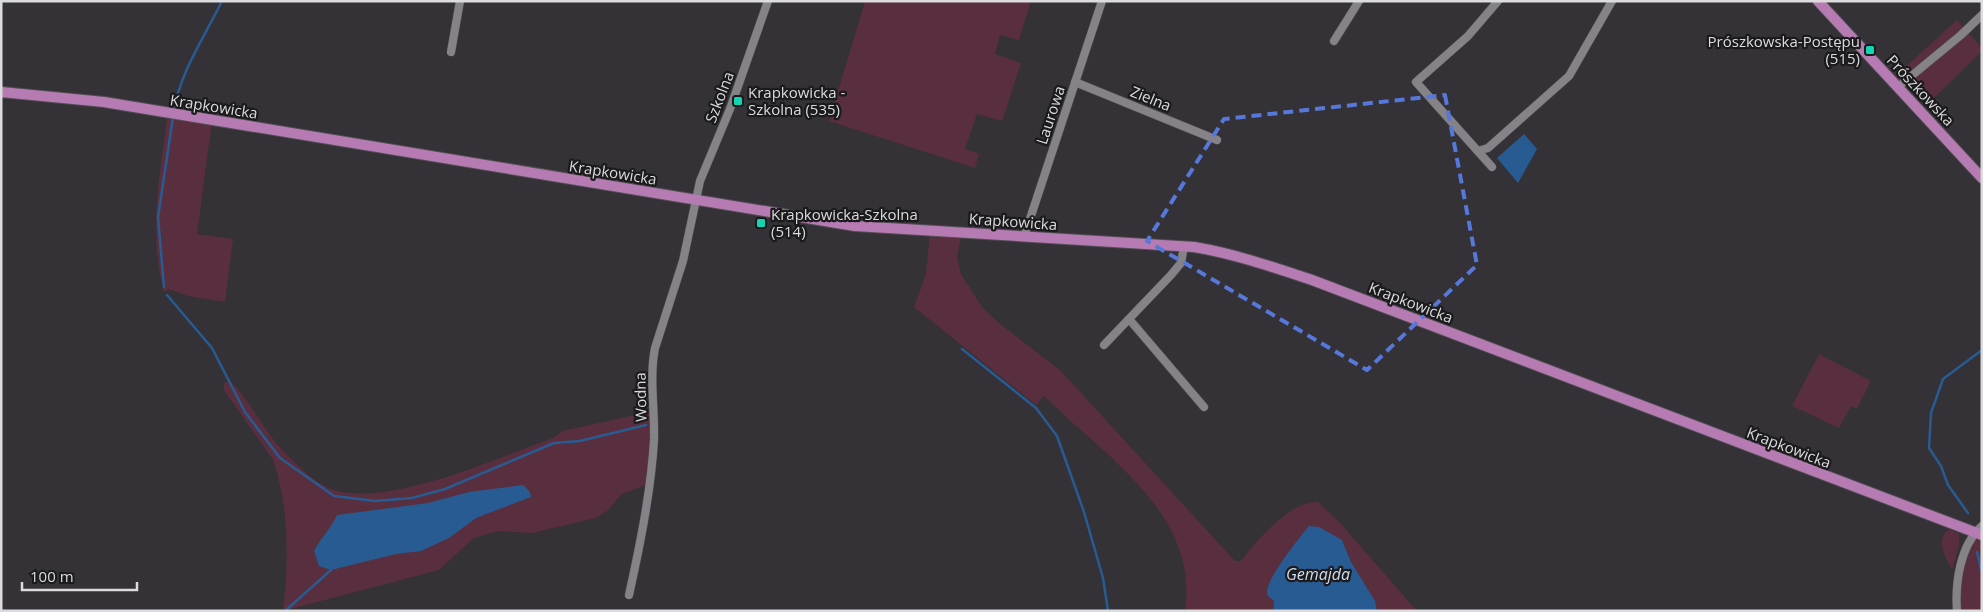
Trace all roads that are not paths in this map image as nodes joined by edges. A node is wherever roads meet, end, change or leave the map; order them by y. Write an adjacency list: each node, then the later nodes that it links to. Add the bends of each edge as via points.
1 (460, 1): 10 (street)
2 (768, 1): 18 (street, Szkolna)
3 (1102, 1): 11 (street, Laurowa)
4 (1359, 1): 9 (street)
5 (1498, 1): 15 (street, via 1468,36 1416,82)
6 (1612, 1): 15 (street, via 1569,76 1488,148)
7 (1818, 1): 12 (main road, Prószkowska)
8 (1982, 14): 12 (street)
9 (1334, 41)
10 (451, 52)
11 (1075, 82): 14 (street, Zielna); 19 (street, Laurowa)
12 (1898, 87): 17 (main road, Prószkowska)
13 (1, 92): 18 (main road, Krapkowicka, via 104,102)
14 (1217, 140)
15 (1478, 151): 16 (street)
16 (1492, 167)
17 (1982, 178)
18 (694, 201): 19 (main road, Krapkowicka, via 855,226); 25 (street, Wodna, via 683,262 653,362 654,442)
19 (1024, 237): 20 (main road, Krapkowicka)
20 (1184, 246): 21 (street, via 1180,263); 24 (main road, Krapkowicka, via 1237,255 1307,278)
21 (1129, 319): 22 (street); 23 (street)
22 (1104, 345)
23 (1204, 407)
24 (1979, 531): 26 (street, via 1962,563 1956,594)
25 (629, 595)
26 (1957, 611)

